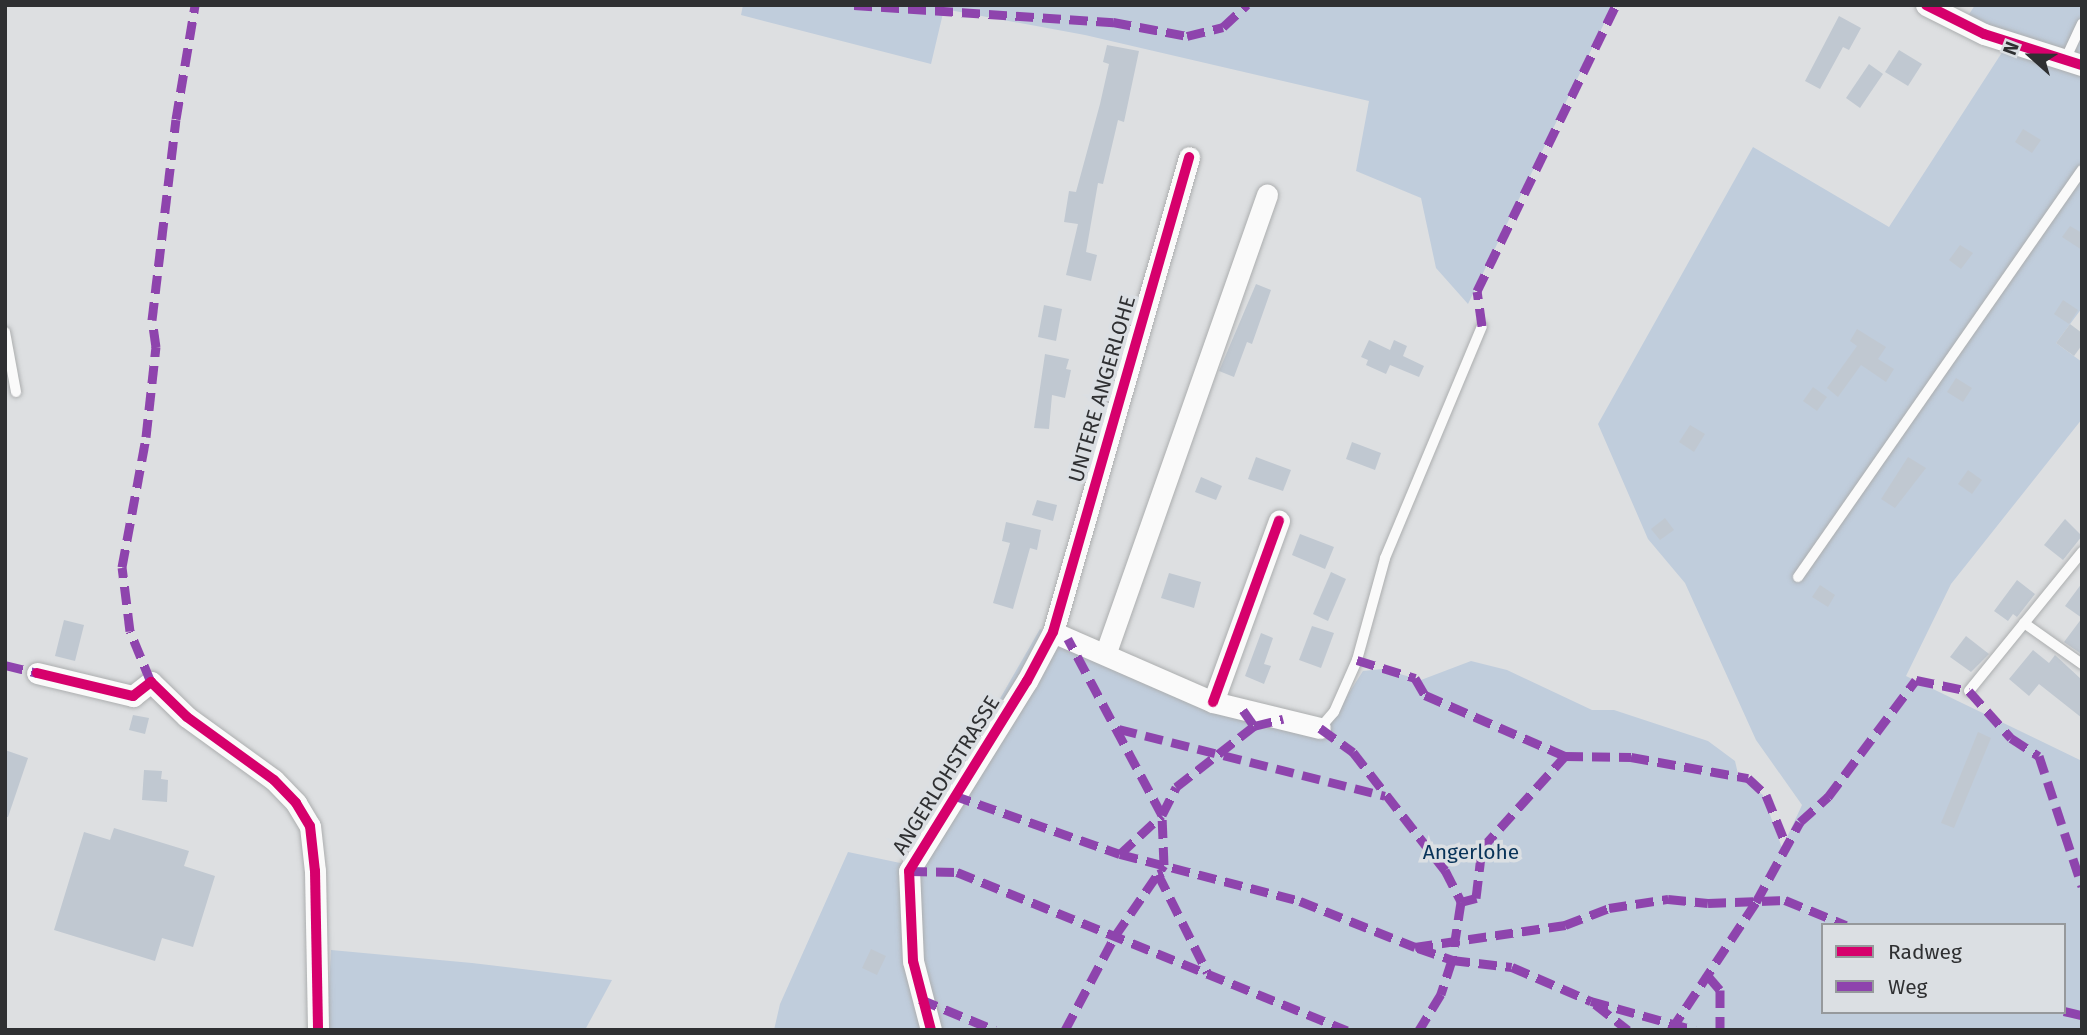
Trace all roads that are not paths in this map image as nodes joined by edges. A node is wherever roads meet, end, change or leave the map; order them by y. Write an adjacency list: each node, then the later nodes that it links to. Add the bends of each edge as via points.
1 (1926, 5): 3 (street, via 1984,34)
2 (2082, 24): 3 (lane)
3 (2073, 63)
4 (1189, 157): 14 (street, UNTERE ANGERLOHE)
5 (2082, 170): 12 (lane)
6 (1267, 195): 15 (street)
7 (1482, 326): 20 (lane, via 1385,558 1357,660 1334,712)
8 (5, 332): 9 (lane)
9 (16, 392)
10 (1279, 521): 19 (street)
11 (2081, 554): 13 (lane)
12 (1798, 577)
13 (2024, 624): 16 (lane); 18 (lane)
14 (1053, 632): 15 (street); 22 (street, ANGERLOHSTRASSE, via 909,870 913,961)
15 (1106, 652): 19 (street)
16 (2082, 664)
17 (37, 673): 21 (street, via 133,696 150,682 187,718 274,780 296,803 310,826 316,870)
18 (1969, 691)
19 (1213, 702): 20 (street)
20 (1320, 728)
21 (318, 1030)
22 (931, 1030)

